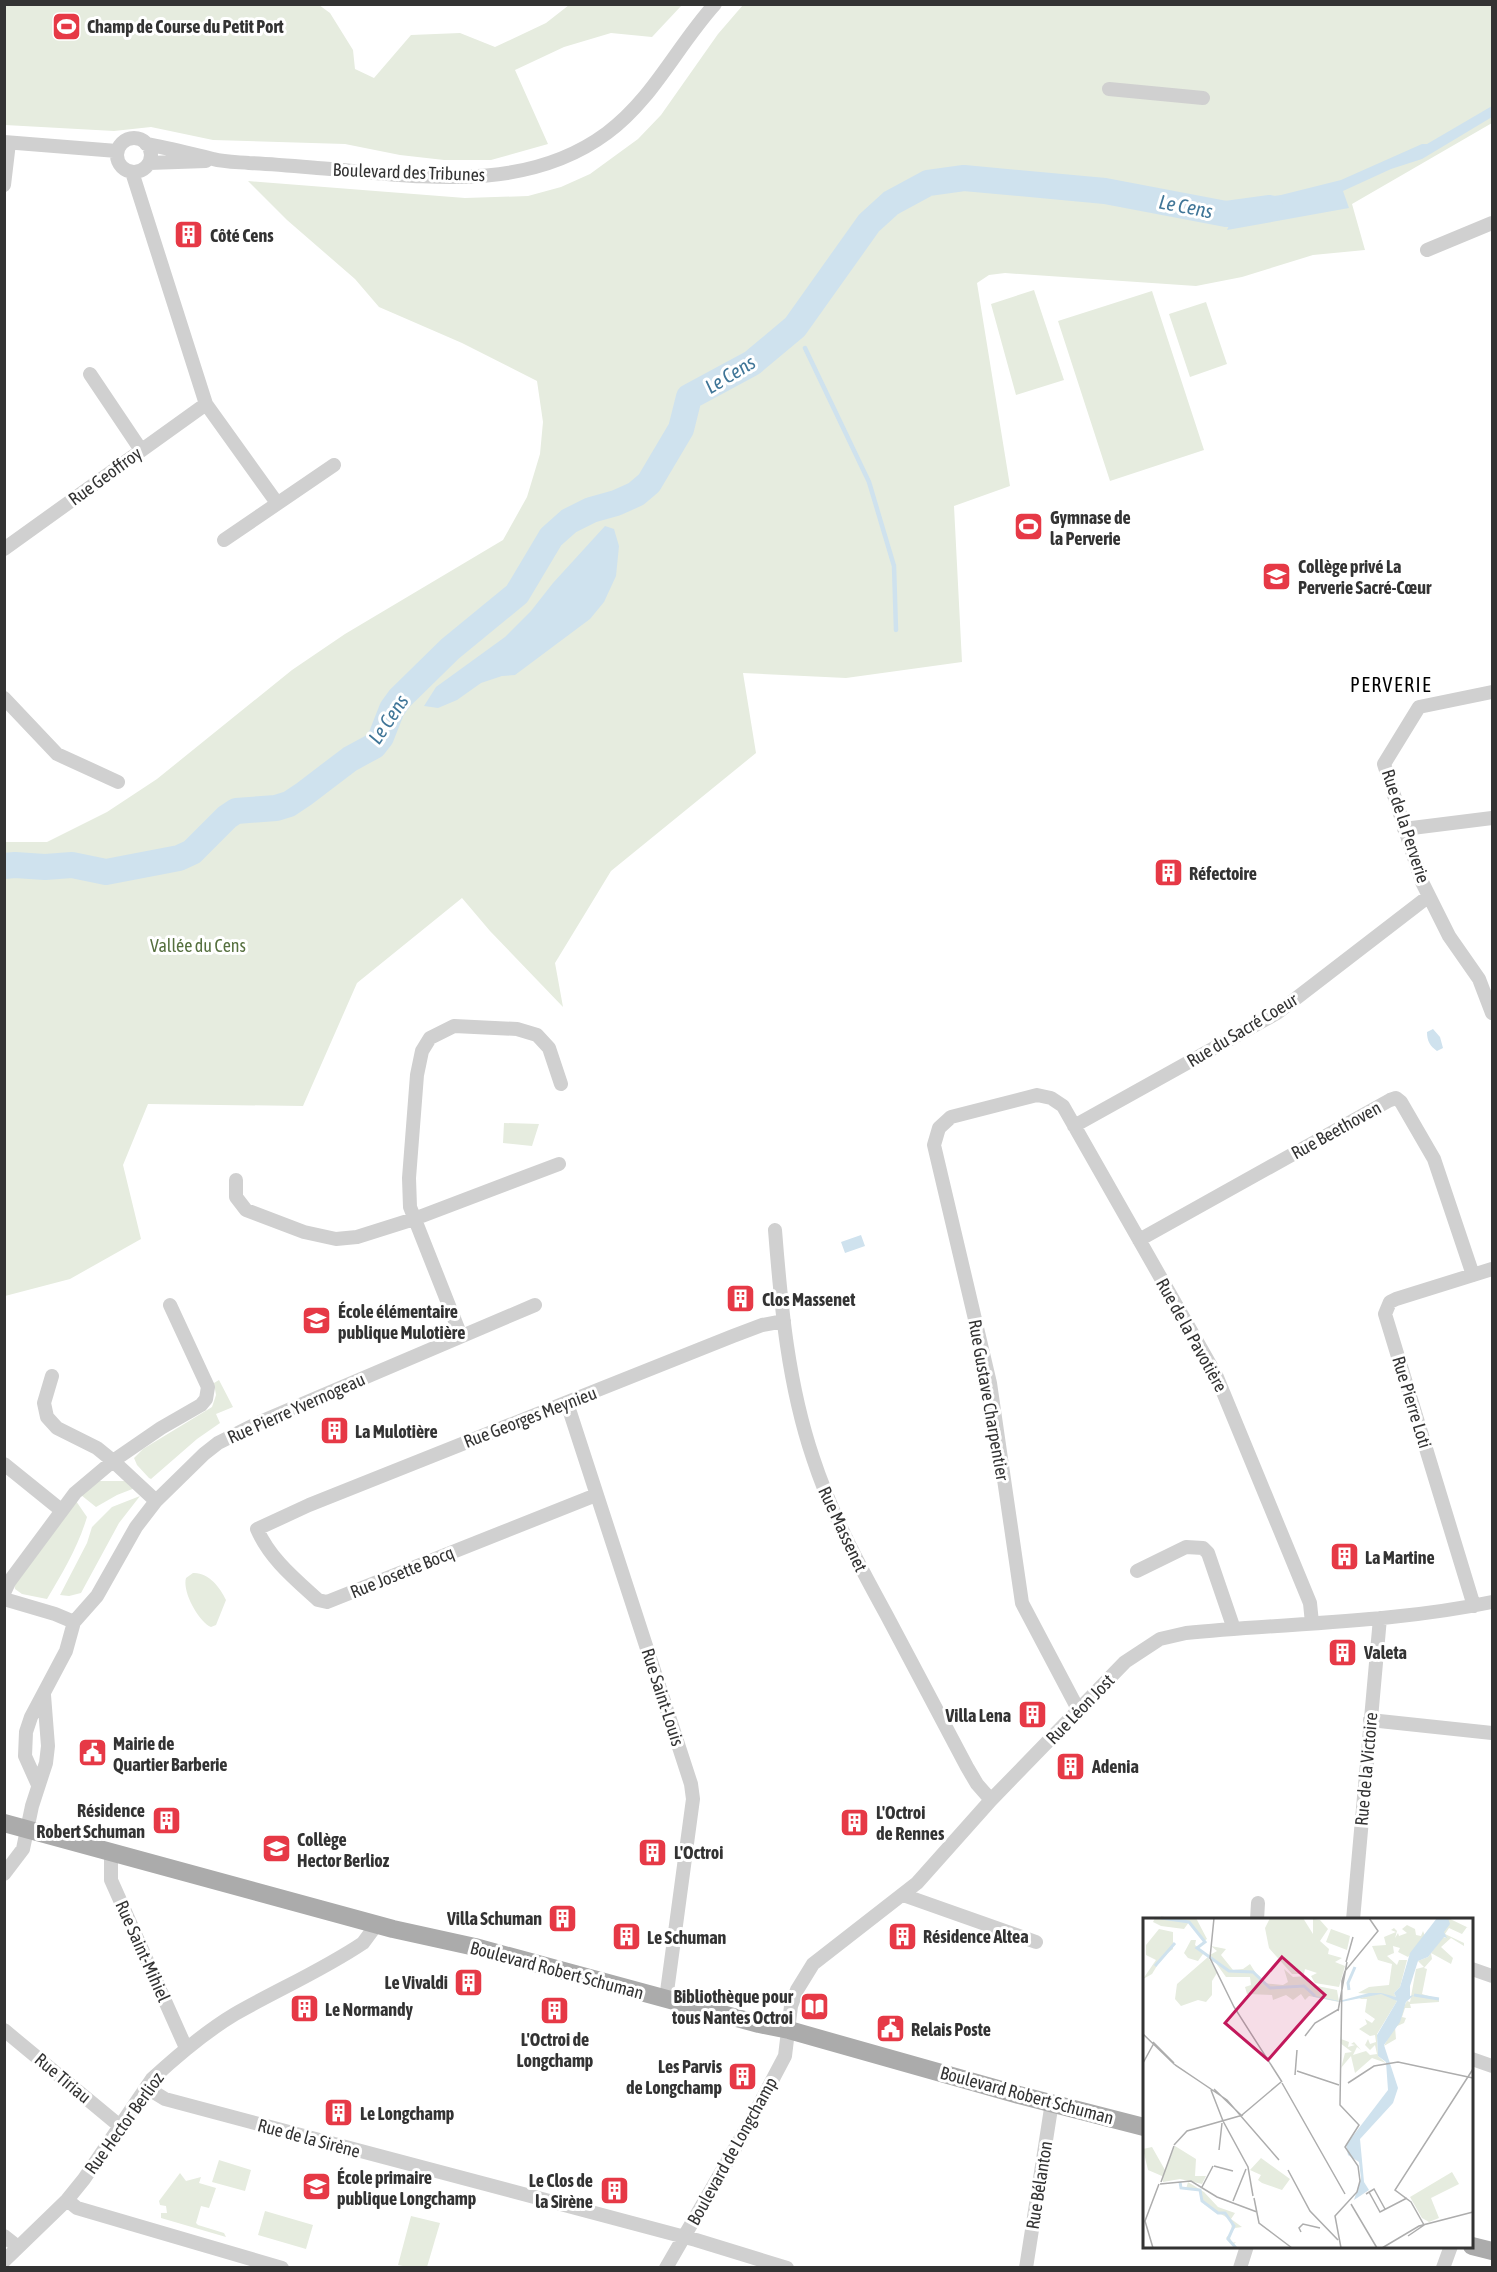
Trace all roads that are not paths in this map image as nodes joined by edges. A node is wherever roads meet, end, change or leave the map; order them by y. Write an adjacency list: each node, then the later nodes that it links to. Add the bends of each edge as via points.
1 (715, 4): 7 (street, Boulevard des Tribunes, via 651,90 620,122 596,141 550,164 485,177 436,177)
2 (1109, 89): 3 (street)
3 (1203, 98)
4 (7, 143): 6 (street); 10 (street)
5 (146, 144): 6 (street, via 130,139); 7 (street, Boulevard des Tribunes); 8 (street, via 150,150)
6 (117, 151): 9 (street, via 120,165)
7 (214, 160): 8 (street, Boulevard des Tribunes)
8 (149, 163): 9 (street)
9 (132, 172): 14 (street)
10 (4, 185)
11 (1492, 223): 12 (street)
12 (1427, 250)
13 (90, 374): 15 (street)
14 (206, 404): 15 (street, Rue Geoffroy); 17 (street)
15 (141, 450): 19 (street, Rue Geoffroy)
16 (334, 465): 17 (street)
17 (277, 503): 18 (street)
18 (224, 540)
19 (4, 549)
20 (1492, 692): 24 (street, Rue de la Perverie, via 1424,705 1415,711 1384,764)
21 (4, 698): 22 (street, via 57,754)
22 (118, 782)
23 (1492, 818): 24 (street)
24 (1404, 829): 25 (street, Rue de la Perverie)
25 (1428, 896): 26 (street, Rue de la Perverie, via 1449,936 1479,979); 29 (street, Rue du Sacré Coeur, via 1277,1013)
26 (1492, 1013)
27 (561, 1083): 32 (street, via 549,1048 537,1035 517,1029 454,1026 430,1038 422,1051 417,1075 409,1178)
28 (1017, 1100): 29 (street, Rue de la Pavotière, via 1037,1095 1051,1098 1063,1106); 59 (street, Rue Gustave Charpentier, via 951,1117 939,1128 934,1145 990,1383 1022,1604)
29 (1074, 1126): 34 (street, Rue de la Pavotière)
30 (559, 1164): 32 (street)
31 (236, 1179): 32 (street, via 236,1197 246,1210 325,1238 357,1237)
32 (414, 1219): 40 (street)
33 (775, 1230): 39 (street, Rue Massenet)
34 (1139, 1240): 36 (street, Rue Beethoven, via 1396,1098 1434,1159); 56 (street, Rue de la Pavotière, via 1221,1384 1310,1603)
35 (1492, 1269): 36 (street, Rue Pierre Loti)
36 (1473, 1275): 53 (street, Rue Pierre Loti, via 1396,1299 1390,1302 1385,1314)
37 (170, 1305): 43 (street, via 208,1386 206,1399)
38 (535, 1305): 40 (street, Rue Pierre Yvernogeau)
39 (783, 1321): 42 (street, Rue Georges Meynieu, via 762,1325); 63 (street, Rue Massenet, via 801,1416 836,1518 967,1767)
40 (461, 1336): 46 (street, Rue Pierre Yvernogeau, via 226,1439 188,1468)
41 (52, 1376): 43 (street, via 44,1403 47,1417 57,1428 97,1448)
42 (567, 1403): 45 (street, Rue Saint-Louis); 48 (street, Rue Georges Meynieu)
43 (113, 1461): 46 (street); 47 (street)
44 (4, 1464): 47 (street)
45 (596, 1495): 48 (street, Rue Josette Bocq, via 327,1602 318,1600 262,1541 257,1529); 76 (street, Rue Saint-Louis, via 693,1798)
46 (156, 1501): 55 (street, Rue Pierre Yvernogeau, via 136,1527 97,1596)
47 (61, 1510): 50 (street)
48 (278, 1519)
49 (1137, 1570): 57 (street, via 1186,1547 1203,1548)
50 (4, 1593)
51 (4, 1599): 55 (street)
52 (1492, 1602): 53 (street, Rue Léon Jost)
53 (1474, 1606): 54 (street, Rue Léon Jost)
54 (1380, 1618): 56 (street, Rue Léon Jost); 60 (street, Rue de la Victoire)
55 (74, 1622): 58 (street, Rue Pierre Yvernogeau, via 66,1651)
56 (1312, 1623): 57 (street, Rue Léon Jost)
57 (1234, 1629): 59 (street, Rue Léon Jost, via 1160,1639 1125,1662)
58 (44, 1695): 62 (street, via 48,1746); 62 (street, Rue Pierre Yvernogeau, via 31,1717 25,1740 26,1756)
59 (1079, 1711): 63 (street, Rue Léon Jost)
60 (1370, 1720): 61 (street); 71 (street, Rue de la Victoire)
61 (1492, 1733)
62 (38, 1785): 65 (street)
63 (991, 1800): 68 (street, Rue Léon Jost)
64 (4, 1823): 65 (main road, Boulevard Robert Schuman)
65 (27, 1830): 66 (main road, Boulevard Robert Schuman); 67 (street, via 20,1854)
66 (111, 1851): 72 (main road, Boulevard Robert Schuman); 79 (street, Rue Saint-Mihiel, via 111,1881)
67 (4, 1874)
68 (903, 1895): 73 (street); 78 (street, Rue Léon Jost, via 813,1964 791,2006)
69 (1258, 1903): 70 (street)
70 (1257, 1918)
71 (1353, 1918)
72 (377, 1924): 76 (main road, Boulevard Robert Schuman); 79 (street, Rue Hector Berlioz, via 363,1943 234,2015)
73 (1036, 1942)
74 (1473, 1968): 75 (street)
75 (1492, 1976)
76 (666, 1999): 78 (main road, Boulevard Robert Schuman)
77 (4, 2030): 84 (street, Rue Tiriau)
78 (789, 2030): 83 (main road, Boulevard Robert Schuman); 88 (street, Boulevard de Longchamp, via 785,2056)
79 (186, 2048): 82 (street, Rue Hector Berlioz)
80 (1473, 2059): 81 (street)
81 (1492, 2066)
82 (147, 2088): 84 (street, Rue Hector Berlioz); 88 (street, Rue de la Sirène, via 176,2102)
83 (1052, 2102): 85 (main road, Boulevard Robert Schuman); 98 (street, Rue Bélanton)
84 (121, 2127): 86 (street, Rue Hector Berlioz)
85 (1143, 2127)
86 (67, 2200): 90 (street, Rue Hector Berlioz); 95 (street, via 77,2208)
87 (4, 2236): 90 (street)
88 (683, 2238): 96 (street, Boulevard de Longchamp); 97 (street, Rue de la Sirène)
89 (1473, 2246): 93 (main road)
90 (18, 2247): 94 (street, Rue Hector Berlioz)
91 (1247, 2248): 99 (street)
92 (1451, 2248): 100 (street)
93 (1492, 2251)
94 (4, 2261)
95 (282, 2268)
96 (666, 2268)
97 (787, 2268)
98 (1026, 2268)
99 (1240, 2268)
100 (1443, 2268)

